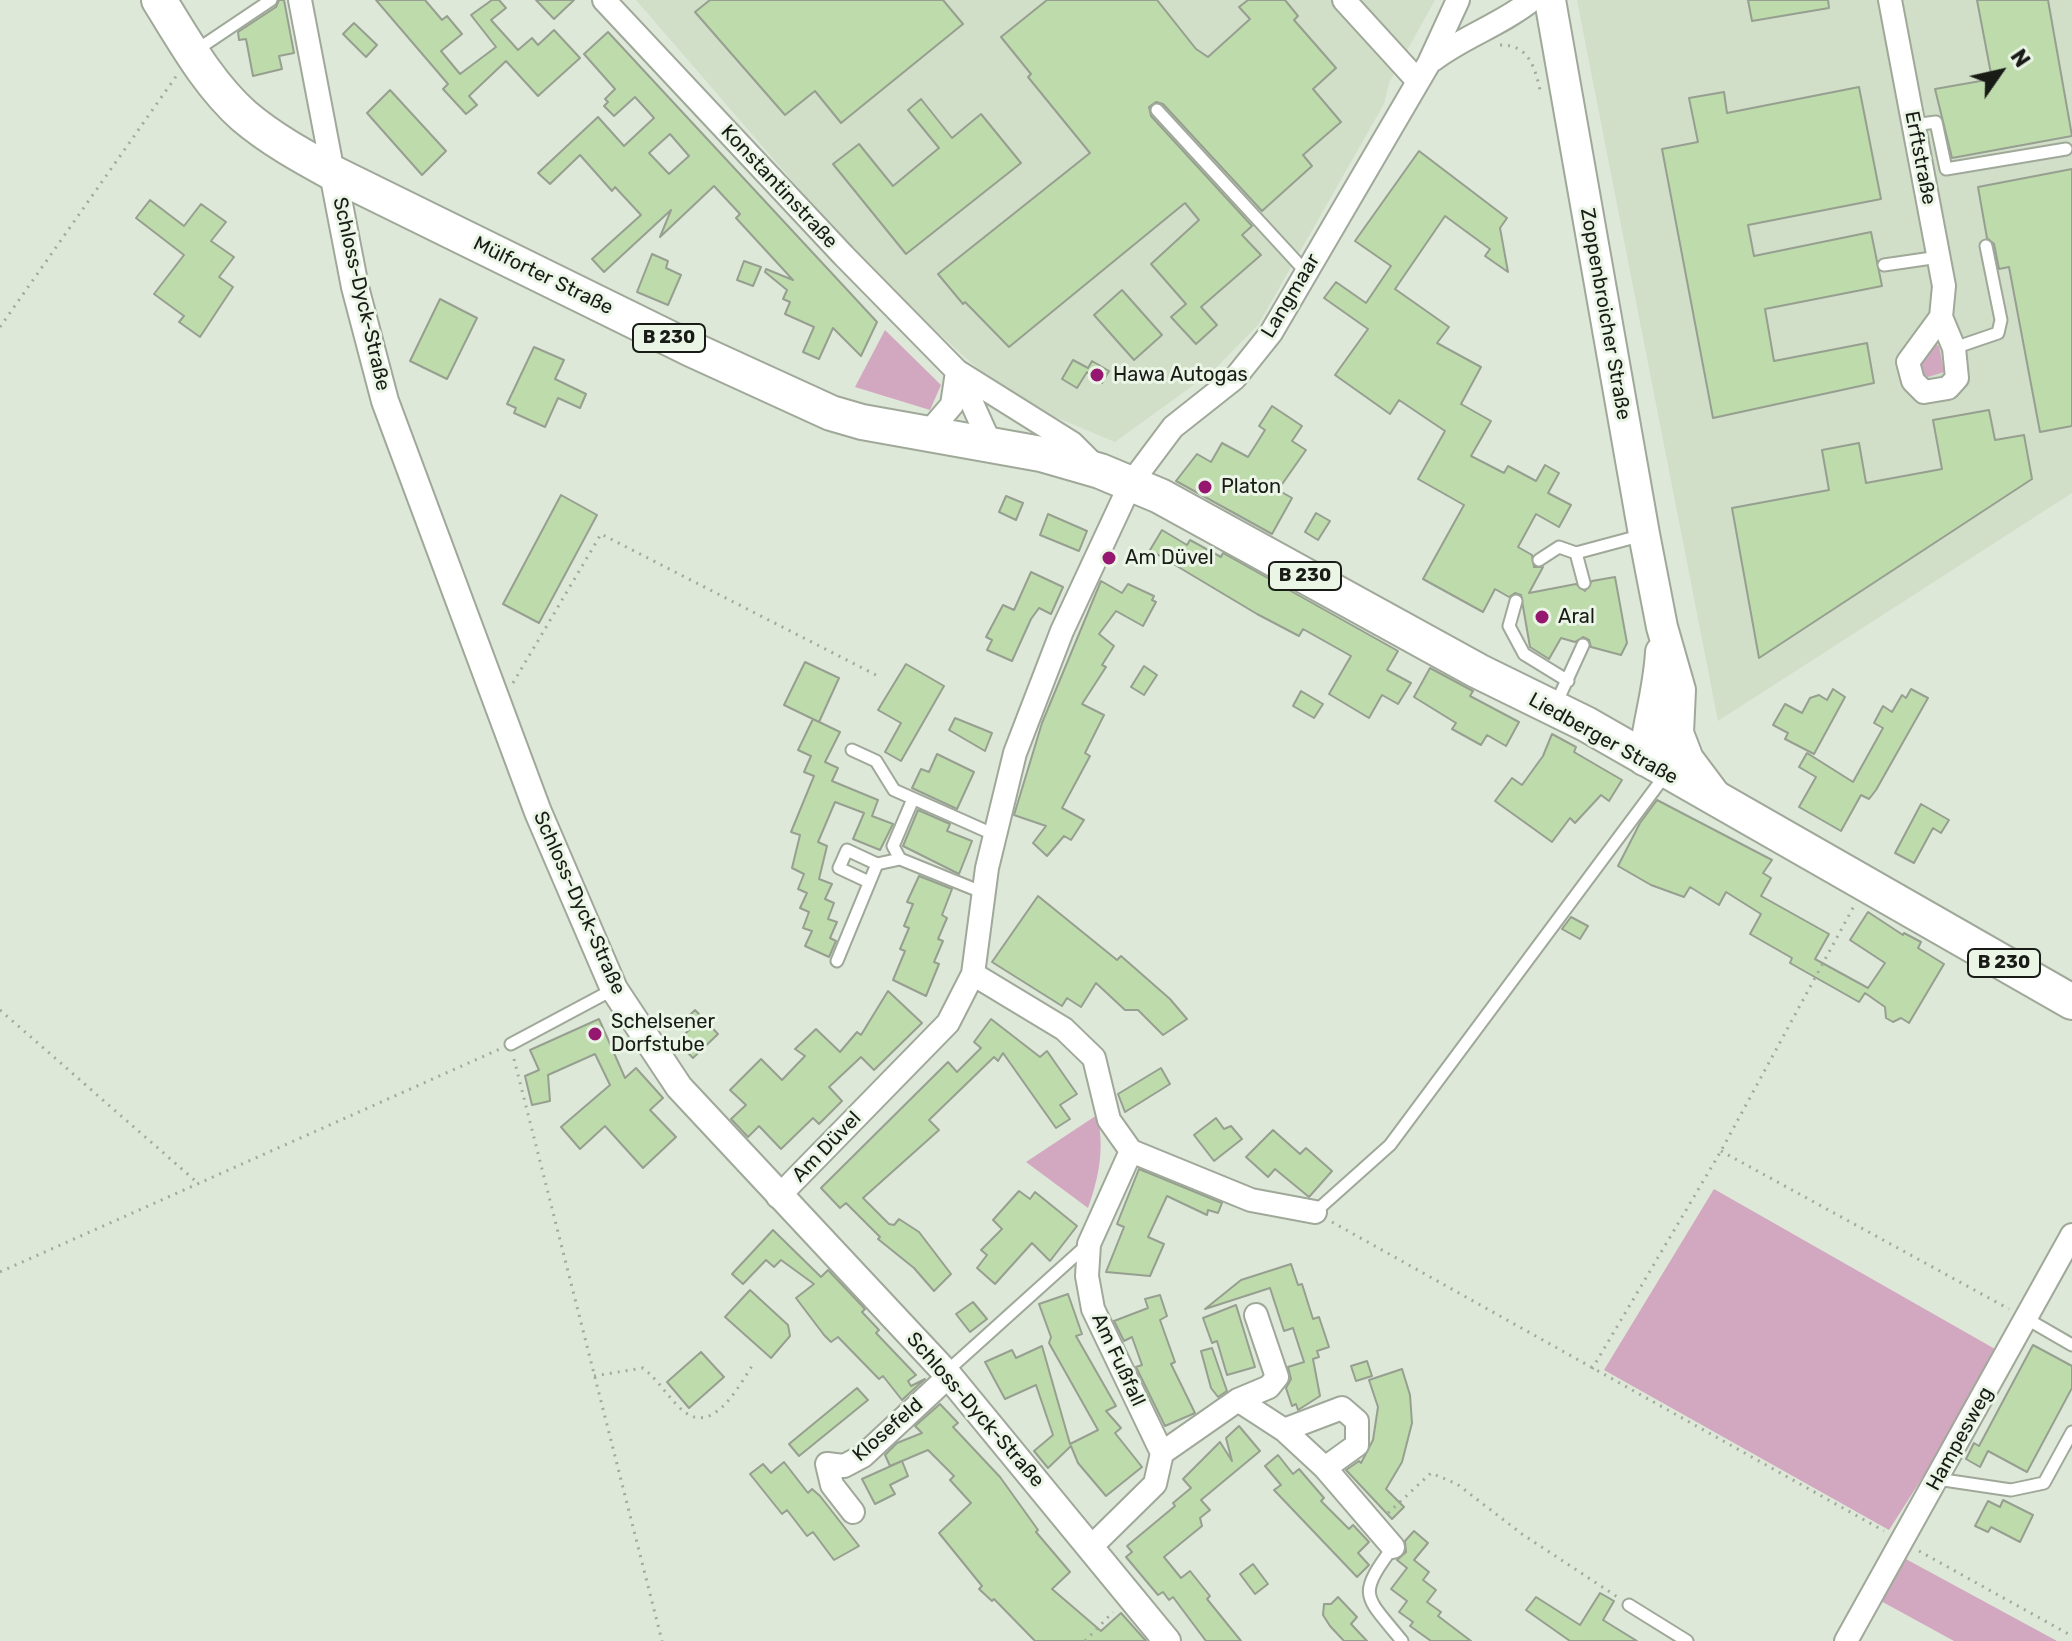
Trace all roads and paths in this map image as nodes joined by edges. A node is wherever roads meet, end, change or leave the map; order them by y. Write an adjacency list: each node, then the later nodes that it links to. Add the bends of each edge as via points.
1 (159, 0): 12 (main road, Mülforter Straße / B 230)
2 (271, 0): 12 (lane)
3 (300, 0): 18 (street, Schloss-Dyck-Straße)
4 (604, 0): 26 (street, Konstantinstraße)
5 (1344, 0): 13 (street)
6 (1473, 0): 10 (street, Langmaar)
7 (1532, 0): 11 (street, Langmaar)
8 (1550, 0): 30 (main road, Zoppenbroicher Straße)
9 (1890, 0): 16 (street, Erftstraße)
10 (1454, 9): 13 (street, Langmaar)
11 (1487, 28): 13 (street, Langmaar, via 1461,38); 14 (path, via 1492,46 1505,44 1529,57)
12 (192, 53): 18 (main road, Mülforter Straße / B 230, via 243,115); 24 (path)
13 (1423, 72): 22 (street, Langmaar)
14 (1542, 101)
15 (1157, 110): 22 (lane)
16 (1913, 125): 17 (lane, via 1936,122 1946,169); 20 (street, Erftstraße)
17 (2066, 149)
18 (333, 173): 27 (main road, Mülforter Straße / B 230, via 799,400 862,422); 39 (street, Schloss-Dyck-Straße, via 385,401)
19 (1986, 246): 25 (lane, via 2001,320 1998,333)
20 (1939, 257): 21 (lane); 23 (street, Erftstraße, via 1944,286)
21 (1884, 265)
22 (1306, 272): 29 (street, Langmaar, via 1271,333 1235,378)
23 (1941, 317): 25 (street, Erftstraße); 25 (street, Erftstraße, via 1908,362 1913,381 1924,392 1948,388 1957,378)
24 (0, 327)
25 (1954, 348)
26 (957, 371): 27 (street, via 952,405); 28 (street, Konstantinstraße); 29 (street, Konstantinstraße)
27 (928, 433): 28 (main road, Mülforter Straße / B 230)
28 (990, 443): 29 (main road, Mülforter Straße / B 230)
29 (1116, 477): 38 (main road, Liedberger Straße / B 230, via 1478,671); 47 (street, Am Düvel, via 1015,753)
30 (1644, 534): 31 (lane); 35 (main road, Zoppenbroicher Straße)
31 (1576, 553): 32 (lane, via 1559,547); 33 (lane)
32 (1539, 560)
33 (1584, 583)
34 (1516, 601): 38 (lane, via 1509,626 1524,654)
35 (1662, 627): 40 (main road, Zoppenbroicher Straße, via 1659,688); 42 (main road, Zoppenbroicher Straße, via 1680,690)
36 (1583, 645): 38 (lane)
37 (876, 675): 39 (path, via 601,534)
38 (1561, 694): 41 (main road, Liedberger Straße / B 230)
39 (499, 706): 55 (street, Schloss-Dyck-Straße)
40 (1651, 711): 41 (main road, via 1613,729); 44 (main road, Zoppenbroicher Straße)
41 (1593, 729): 44 (main road, Liedberger Straße / B 230)
42 (1678, 733): 44 (main road); 46 (main road, via 1688,759)
43 (852, 750): 45 (lane, via 876,761 894,790)
44 (1656, 767): 46 (main road, Liedberger Straße / B 230); 63 (lane, via 1390,1145)
45 (913, 799): 47 (lane); 48 (lane, via 893,846)
46 (1723, 806): 51 (main road, Liedberger Straße / B 230)
47 (995, 835): 52 (street, Am Düvel)
48 (900, 859): 49 (lane); 52 (lane)
49 (877, 864): 50 (lane); 50 (lane, via 847,850 839,868)
50 (869, 882): 53 (lane)
51 (1865, 884): 56 (main road, Liedberger Straße / B 230); 60 (path)
52 (984, 893): 54 (street, Am Düvel)
53 (837, 961)
54 (973, 974): 59 (street, via 1064,1029 1094,1058 1109,1120); 62 (street, Am Düvel, via 948,1023)
55 (614, 989): 58 (lane); 62 (street, Schloss-Dyck-Straße, via 679,1087)
56 (2072, 1002)
57 (0, 1010): 61 (path)
58 (511, 1044): 61 (path); 73 (path)
59 (1131, 1151): 63 (street, via 1251,1200); 65 (street, Am Fußfall)
60 (1721, 1151): 68 (path); 71 (path)
61 (199, 1185): 66 (path)
62 (778, 1197): 72 (street, Schloss-Dyck-Straße)
63 (1315, 1212): 71 (path)
64 (2072, 1235): 68 (street, Hampesweg)
65 (1089, 1244): 72 (lane); 77 (street, Am Fußfall, via 1093,1309)
66 (0, 1272)
67 (1256, 1315): 74 (street, via 1277,1377 1269,1387)
68 (2027, 1319): 69 (lane); 79 (street, Hampesweg)
69 (2072, 1345)
70 (752, 1366): 73 (path, via 723,1409 707,1417 692,1417 679,1408 643,1368)
71 (1592, 1369): 82 (path)
72 (947, 1374): 80 (street, Klosefeld, via 863,1456 844,1466 827,1464 832,1485); 83 (street, Schloss-Dyck-Straße)
73 (594, 1376): 88 (path)
74 (1238, 1400): 75 (street); 77 (street)
75 (1284, 1430): 78 (street); 78 (street, via 1342,1408 1357,1421 1357,1445)
76 (2072, 1432): 79 (lane, via 2044,1483 2011,1490)
77 (1162, 1453): 83 (street, via 1155,1484)
78 (1325, 1468): 81 (street)
79 (1937, 1479): 82 (street, Hampesweg)
80 (853, 1512)
81 (1375, 1525): 84 (street); 86 (path, via 1431,1473 1457,1484)
82 (1902, 1542): 87 (path); 93 (street, Hampesweg)
83 (1091, 1547): 85 (street, Schloss-Dyck-Straße)
84 (1393, 1547): 91 (lane, via 1368,1580 1369,1599)
85 (1129, 1595): 89 (path); 90 (street, Schloss-Dyck-Straße)
86 (1629, 1605): 92 (lane)
87 (2072, 1636)
88 (662, 1641)
89 (1085, 1641)
90 (1167, 1641)
91 (1402, 1641)
92 (1687, 1641)
93 (1846, 1641)

